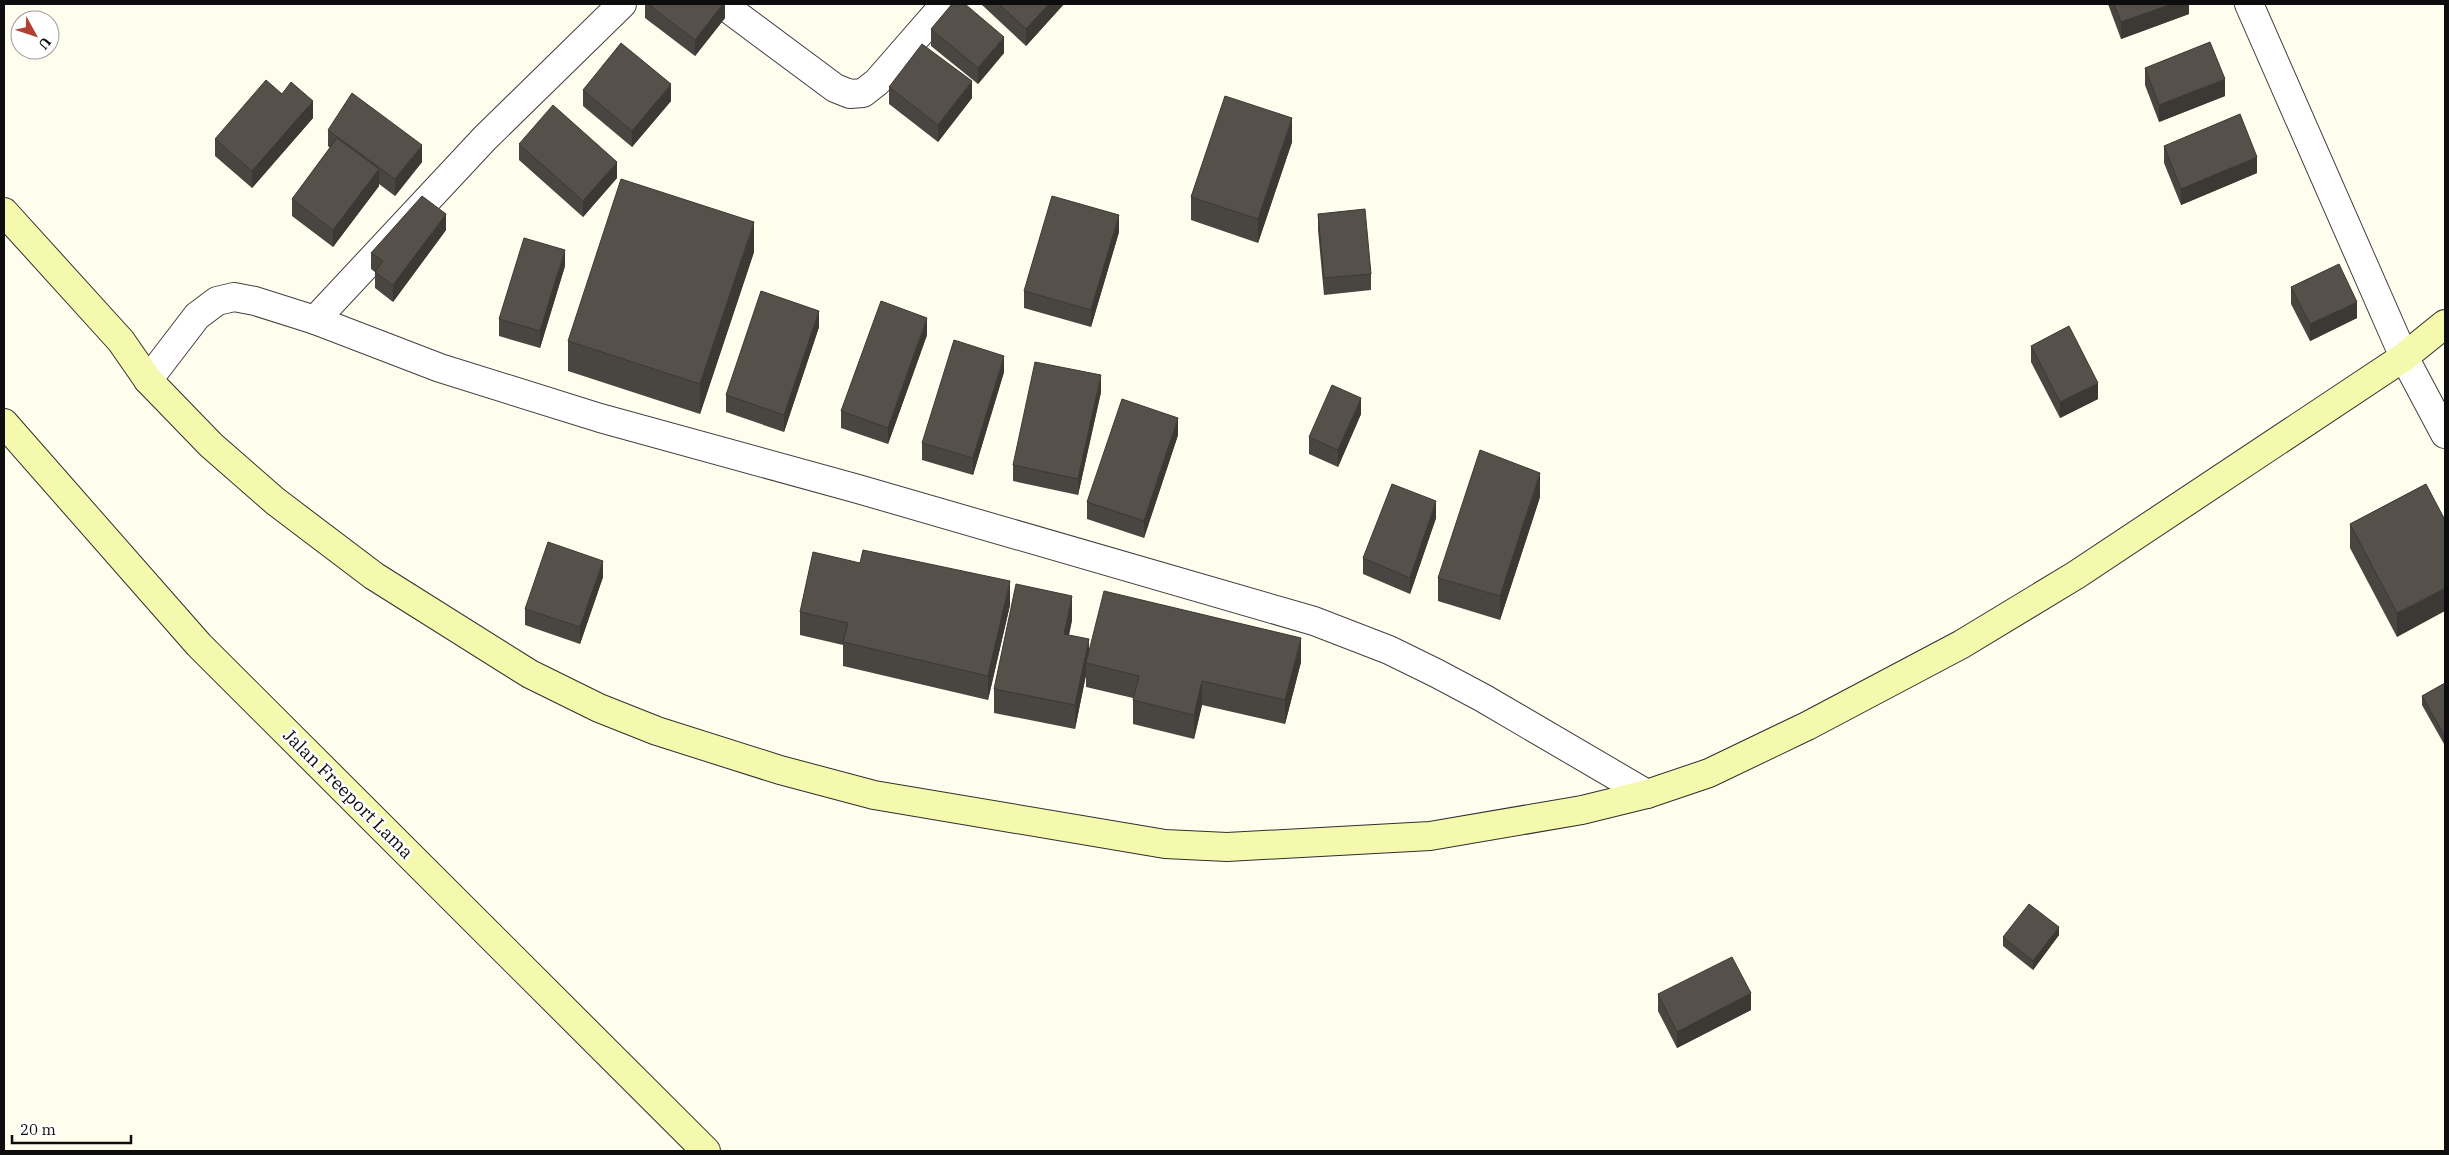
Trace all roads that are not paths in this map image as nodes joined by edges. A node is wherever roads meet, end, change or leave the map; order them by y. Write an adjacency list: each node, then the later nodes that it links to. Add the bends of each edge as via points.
1 (622, 4): 6 (street, via 485,138)
2 (722, 4): 3 (street, via 798,62 835,88 850,94 863,92 876,82)
3 (945, 4)
4 (2249, 4): 8 (street)
5 (4, 212): 9 (street, via 121,341)
6 (315, 320): 9 (street, via 234,297 217,301 197,316); 12 (street, via 440,368 600,418 1314,621 1389,650 1436,673)
7 (2445, 324): 8 (street)
8 (2404, 357): 11 (street); 12 (street, via 2076,575 1962,644 1709,773)
9 (148, 380): 12 (street, via 211,444 275,501 374,576 453,627 530,674 599,708 657,731 780,770 874,795 954,810 1165,844 1227,847 1430,836 1582,810)
10 (4, 423): 13 (street, Jalan Freeport Lama, via 199,644)
11 (2445, 434)
12 (1647, 794)
13 (706, 1151)

